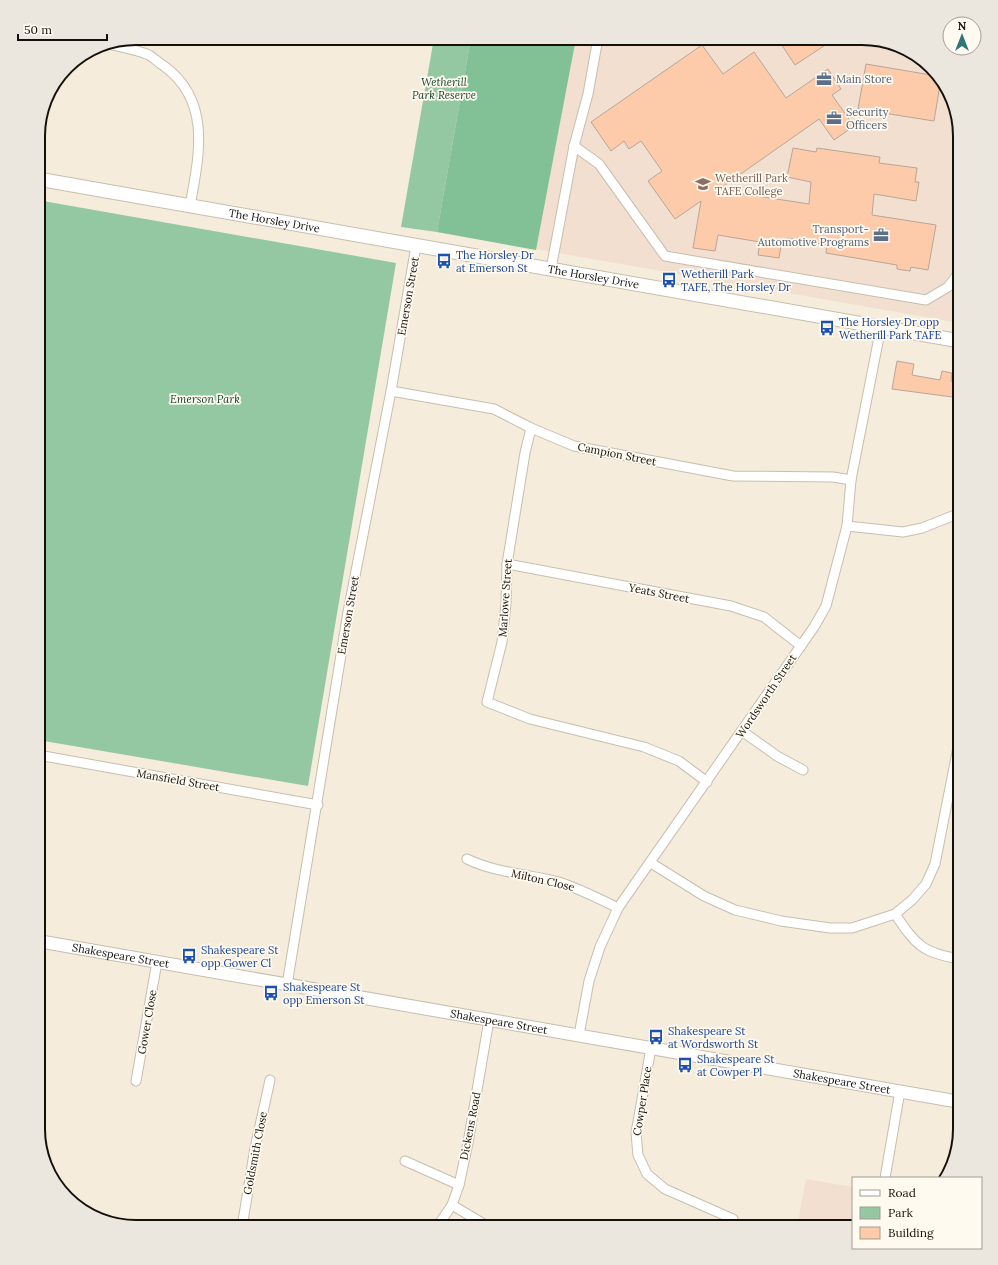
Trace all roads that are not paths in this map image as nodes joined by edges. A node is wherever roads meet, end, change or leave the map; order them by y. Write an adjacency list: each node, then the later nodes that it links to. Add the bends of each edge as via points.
1 (597, 45): 3 (street, via 588,94)
2 (119, 47): 5 (street, via 149,55 174,73 188,91 200,132 200,151)
3 (574, 146): 7 (street); 8 (street, via 599,164 665,256 926,300 948,287)
4 (45, 180): 5 (main road, The Horsley Drive)
5 (190, 206): 6 (main road, The Horsley Drive)
6 (416, 246): 7 (main road, The Horsley Drive); 11 (street, Emerson Street)
7 (551, 269): 9 (main road, The Horsley Drive)
8 (953, 280)
9 (881, 327): 10 (main road, The Horsley Drive); 13 (street, Wordsworth Street)
10 (953, 340)
11 (391, 391): 12 (street, Campion Street, via 494,409); 23 (street, Emerson Street, via 348,612)
12 (531, 428): 13 (street, Campion Street, via 574,446 733,476 833,477); 16 (street, Marlowe Street)
13 (851, 480): 15 (street, Wordsworth Street)
14 (953, 517): 15 (street, via 903,532)
15 (847, 526): 17 (street, Wordsworth Street, via 826,606)
16 (507, 564): 17 (street, Yeats Street, via 731,606 764,617); 21 (street, Marlowe Street, via 502,642 487,702 530,719 644,747 678,761)
17 (801, 646): 18 (street, Wordsworth Street)
18 (742, 731): 20 (street, via 777,756); 21 (street, Wordsworth Street)
19 (45, 757): 23 (street, Mansfield Street)
20 (803, 770)
21 (707, 782): 25 (street, Wordsworth Street)
22 (953, 798): 27 (street, via 935,864 926,884)
23 (318, 805): 31 (street, Emerson Street)
24 (467, 859): 26 (street, Milton Close, via 484,867 557,882 582,890)
25 (651, 863): 26 (street, Wordsworth Street); 27 (street, via 704,896 735,910 781,921 830,928 852,928)
26 (618, 908): 33 (street, Wordsworth Street, via 600,947 589,981)
27 (895, 914): 29 (street, via 913,940 930,952)
28 (45, 942): 30 (street, Shakespeare Street)
29 (953, 957)
30 (157, 962): 31 (street, Shakespeare Street); 36 (street, Gower Close)
31 (287, 985): 32 (street, Shakespeare Street)
32 (489, 1020): 33 (street, Shakespeare Street); 41 (street, Dickens Road, via 468,1143)
33 (579, 1035): 34 (street, Shakespeare Street)
34 (651, 1048): 37 (street, Shakespeare Street); 43 (street, Cowper Place, via 636,1133 638,1155 647,1174 665,1189)
35 (270, 1080): 44 (street, Goldsmith Close)
36 (136, 1081)
37 (900, 1091): 38 (street, Shakespeare Street); 40 (street)
38 (953, 1101)
39 (405, 1161): 41 (street)
40 (885, 1177)
41 (458, 1185): 42 (street, Dickens Road)
42 (452, 1205): 45 (street, Dickens Road); 46 (street)
43 (733, 1219)
44 (243, 1220)
45 (442, 1220)
46 (477, 1220)

